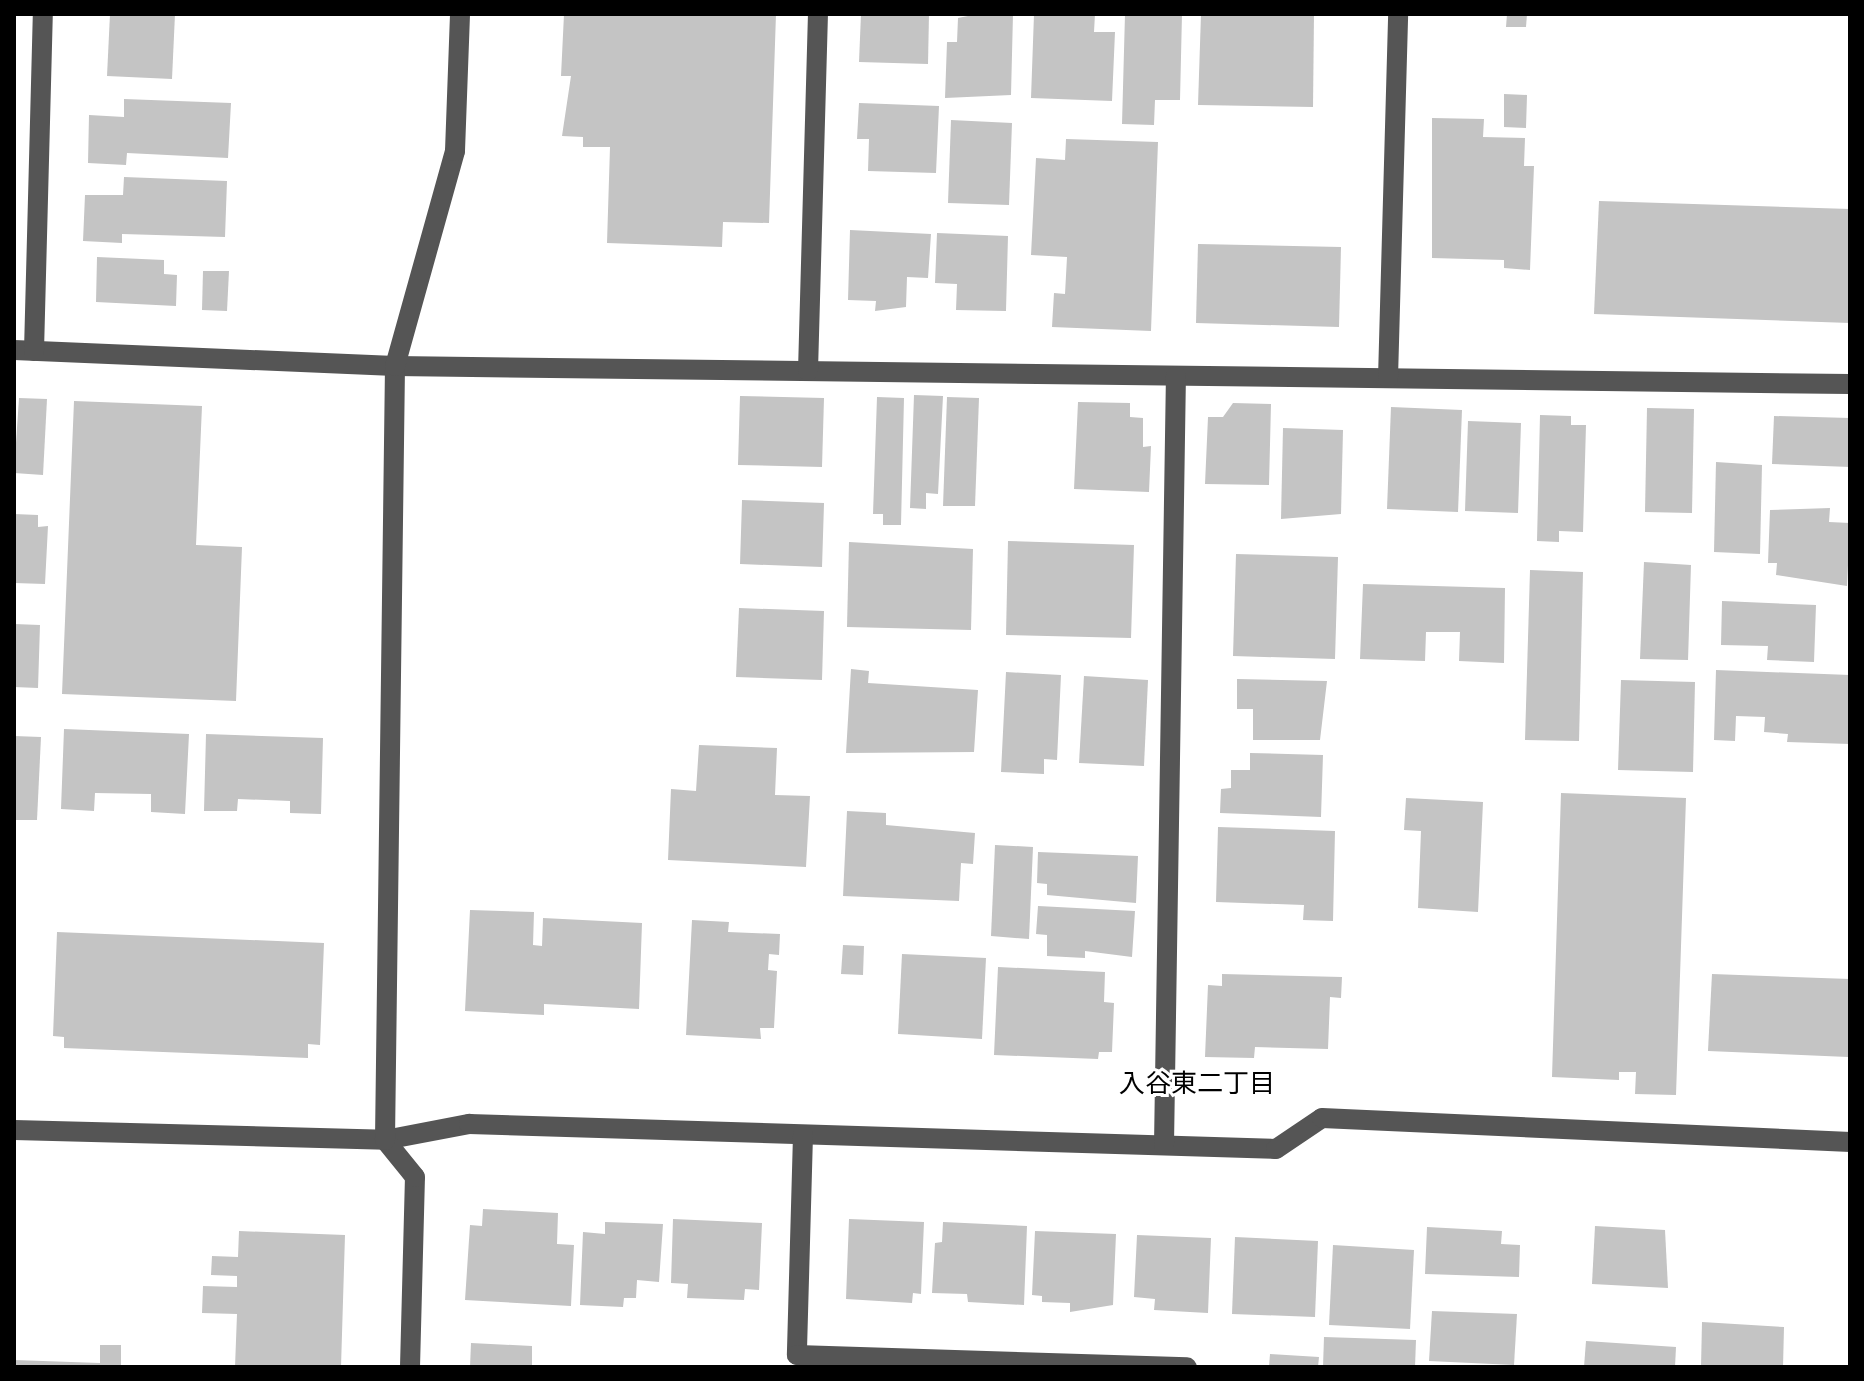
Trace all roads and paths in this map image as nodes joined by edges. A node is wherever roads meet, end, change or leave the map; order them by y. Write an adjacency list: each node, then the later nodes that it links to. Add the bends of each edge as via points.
1 (43, 14): 5 (street)
2 (460, 14): 6 (street, via 455,151)
3 (818, 14): 7 (street)
4 (1398, 14): 9 (street)
5 (24, 351): 6 (street)
6 (395, 366): 7 (street); 13 (street)
7 (808, 371): 8 (street)
8 (1176, 376): 9 (street); 15 (street)
9 (1388, 378): 10 (street)
10 (1850, 384)
11 (14, 1130): 13 (street)
12 (803, 1135): 13 (street, via 469,1124); 15 (street); 17 (street, via 797,1355)
13 (385, 1140): 16 (street, via 415,1177)
14 (1850, 1142): 15 (street, via 1322,1118 1276,1149)
15 (1164, 1145)
16 (410, 1367)
17 (1187, 1367)

